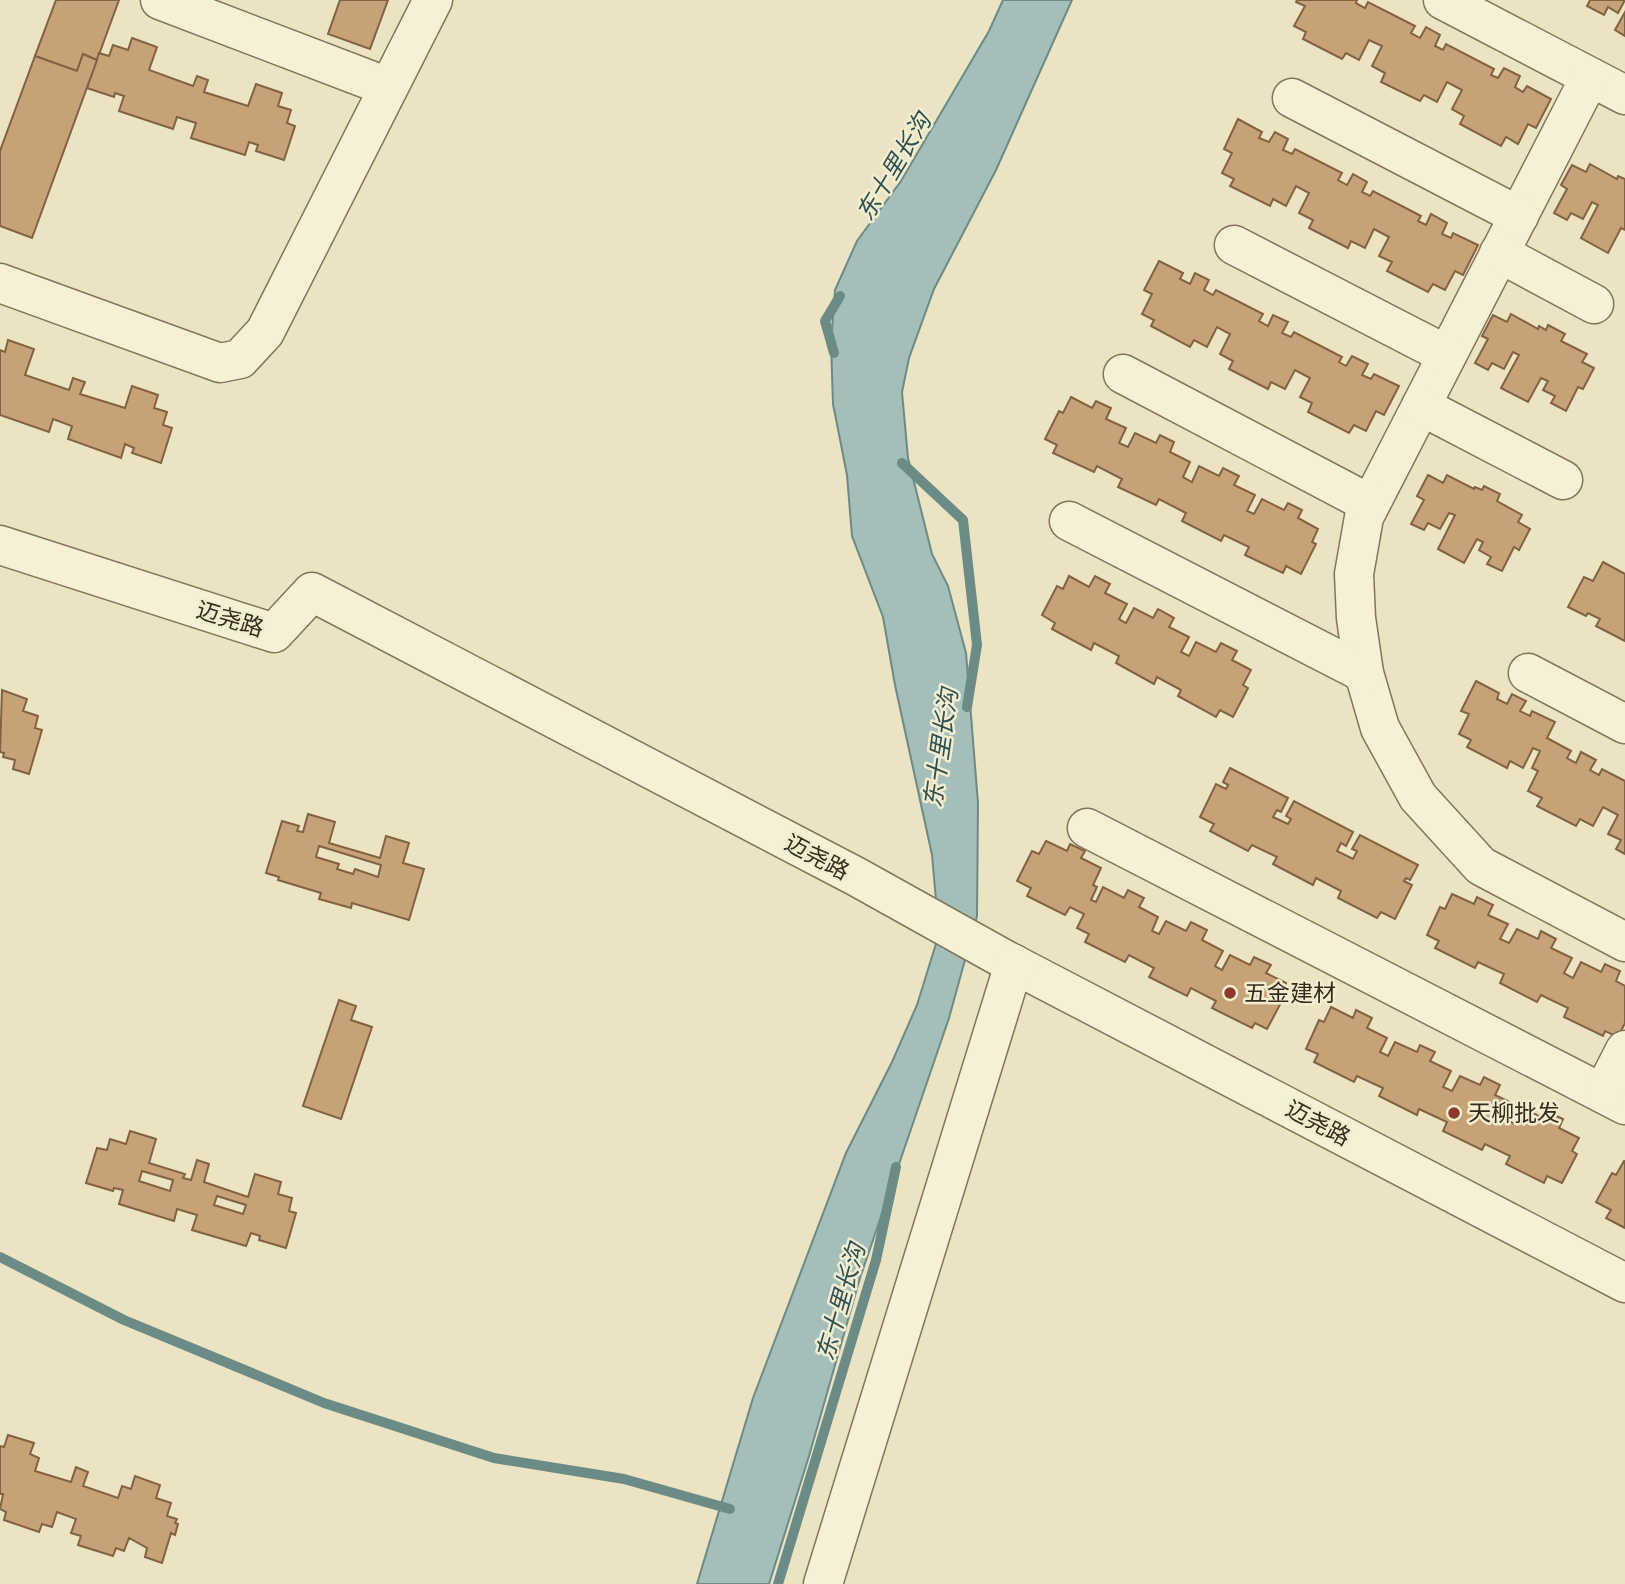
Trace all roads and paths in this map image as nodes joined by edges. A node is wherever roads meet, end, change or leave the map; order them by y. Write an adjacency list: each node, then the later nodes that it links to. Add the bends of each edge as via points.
1 (160, 0): 5 (street)
2 (433, 0): 5 (street)
3 (1443, 0): 4 (street)
4 (1590, 77): 6 (street); 8 (street)
5 (388, 87): 11 (street, via 265,332 240,359 220,363)
6 (1625, 95)
7 (1292, 98): 8 (street)
8 (1519, 216): 10 (street)
9 (1234, 245): 13 (street)
10 (1499, 253): 12 (street); 13 (street)
11 (0, 283)
12 (1594, 304)
13 (1447, 355): 15 (street)
14 (1123, 374): 17 (street)
15 (1421, 406): 16 (street); 17 (street)
16 (1563, 480)
17 (1370, 504): 20 (street, via 1354,574)
18 (1069, 521): 20 (street)
19 (0, 545): 25 (street, 迈尧路, via 274,633 312,592 857,877)
20 (1364, 673): 24 (street, via 1380,728 1418,797 1481,866)
21 (1528, 673): 22 (street)
22 (1625, 724)
23 (1087, 828): 27 (street)
24 (1625, 942)
25 (1009, 962): 28 (street, 迈尧路); 29 (street)
26 (1625, 1050): 27 (street)
27 (1614, 1099)
28 (1625, 1283)
29 (822, 1584)

